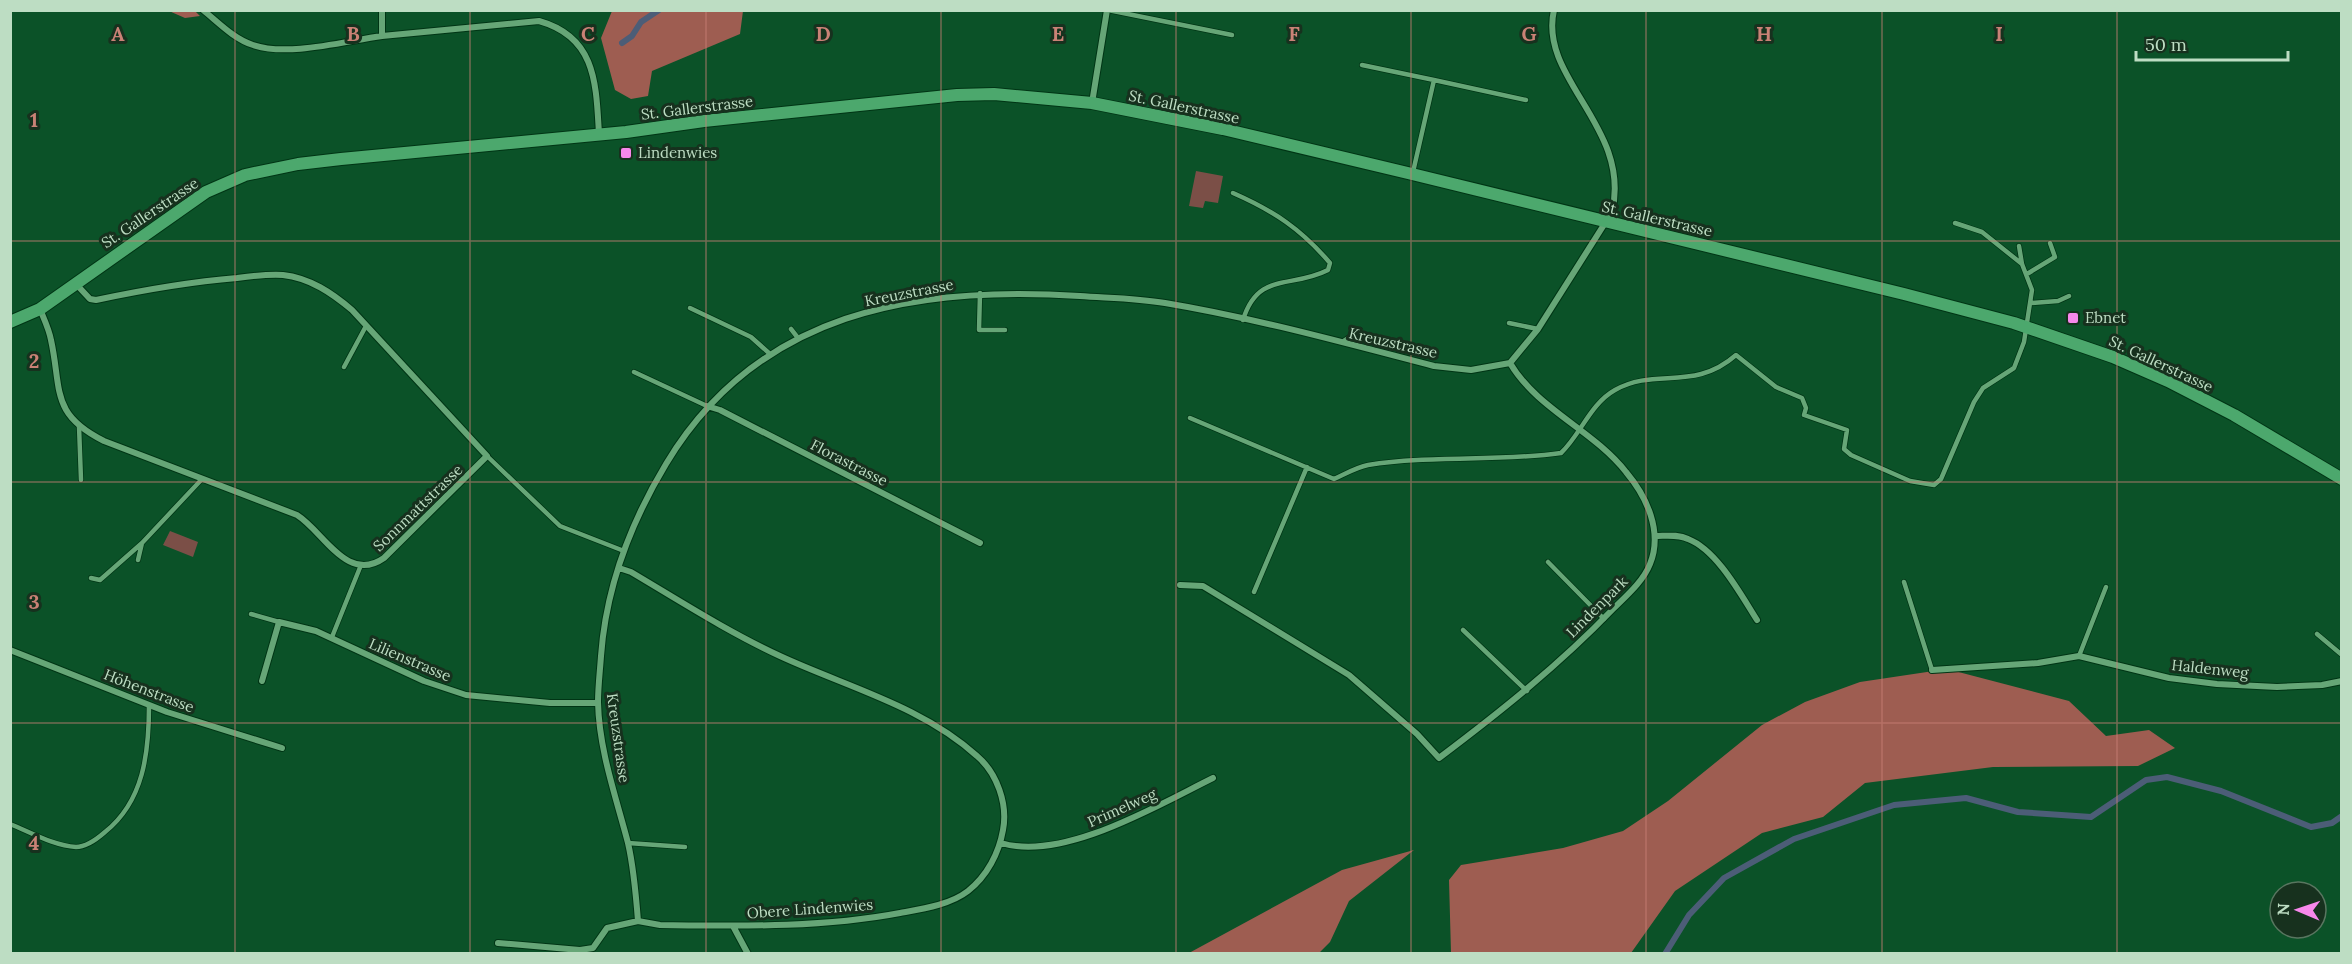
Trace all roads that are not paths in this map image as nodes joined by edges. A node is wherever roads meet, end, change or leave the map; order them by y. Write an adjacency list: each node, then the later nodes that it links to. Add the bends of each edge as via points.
1 (203, 10): 6 (street, via 236,37 254,46 302,48)
2 (382, 10): 6 (street)
3 (1108, 10): 5 (lane); 10 (street)
4 (1554, 10): 14 (street, via 1558,60 1594,118 1610,155 1615,199)
5 (1232, 35)
6 (382, 36): 11 (street, via 539,21 554,25 568,32 583,48 594,75)
7 (1362, 65): 8 (lane)
8 (1434, 80): 9 (lane); 12 (lane)
9 (1526, 100)
10 (1092, 103): 11 (street, St. Gallerstrasse, via 994,94 957,95); 12 (street, St. Gallerstrasse)
11 (600, 135): 20 (street, St. Gallerstrasse, via 341,159 245,176 206,192)
12 (1412, 174): 14 (street, St. Gallerstrasse)
13 (1233, 193): 26 (lane, via 1282,217 1330,263 1328,270 1318,275 1263,287 1253,297)
14 (1606, 222): 30 (street, St. Gallerstrasse); 32 (street)
15 (1955, 223): 18 (lane, via 1982,232)
16 (2050, 243): 19 (lane, via 2055,257)
17 (2019, 246): 18 (lane)
18 (2022, 264): 19 (lane)
19 (2027, 274): 23 (lane)
20 (75, 284): 25 (street, St. Gallerstrasse); 29 (street, via 90,299 176,284 283,275 315,284 336,296)
21 (980, 293): 26 (street, Kreuzstrasse, via 1136,299); 33 (lane, via 979,330); 35 (street, Kreuzstrasse, via 873,310)
22 (2069, 296): 23 (lane)
23 (2031, 303): 30 (lane)
24 (690, 308): 37 (lane, via 751,337)
25 (40, 309): 27 (street, St. Gallerstrasse); 43 (street, Sonnmattstrasse, via 52,341 62,402)
26 (1243, 320): 36 (street, Kreuzstrasse)
27 (10, 322)
28 (1509, 323): 32 (lane)
29 (366, 326): 39 (lane); 45 (street)
30 (2027, 328): 44 (lane, via 2014,368 1983,388 1941,479 1934,484 1910,481 1851,455 1844,449 1847,430 1804,415 1803,398 1776,387 1736,355 1706,375 1629,384 1612,391); 48 (street, St. Gallerstrasse, via 2168,381)
31 (791, 329): 35 (lane)
32 (1538, 329): 38 (street)
33 (1005, 330)
34 (1360, 330): 36 (lane)
35 (798, 338): 37 (street, Kreuzstrasse)
36 (1341, 343): 38 (street, Kreuzstrasse, via 1447,368 1471,370)
37 (770, 354): 41 (street, Kreuzstrasse)
38 (1510, 363): 44 (street, Lindenpark, via 1522,382)
39 (344, 367)
40 (634, 372): 41 (lane)
41 (707, 406): 52 (street, Florastrasse); 53 (street, Kreuzstrasse, via 655,482)
42 (1190, 418): 46 (lane)
43 (78, 426): 47 (street, Sonnmattstrasse, via 104,441); 49 (lane)
44 (1581, 429): 46 (lane, via 1561,453 1366,465 1334,479); 50 (street, Lindenpark, via 1628,473 1646,502)
45 (487, 456): 53 (lane, via 560,526); 56 (street, Sonnmattstrasse, via 384,558 375,564)
46 (1307, 467): 62 (lane)
47 (202, 479): 51 (lane); 56 (street, Sonnmattstrasse, via 297,515 312,524 333,552 347,562)
48 (2342, 479)
49 (81, 480)
50 (1655, 536): 64 (street, Lindenpark, via 1650,564 1639,583); 65 (street, via 1678,536 1700,546 1729,577)
51 (141, 543): 54 (lane); 58 (lane, via 100,580)
52 (980, 543)
53 (624, 551): 57 (street, Kreuzstrasse)
54 (138, 560)
55 (1548, 562): 64 (lane)
56 (361, 565): 69 (lane)
57 (619, 568): 77 (street, Kreuzstrasse, via 603,636); 83 (street, Obere Lindenwies, via 740,638 924,718 962,744 987,765 1001,794)
58 (91, 578)
59 (1904, 582): 73 (lane)
60 (1180, 585): 76 (street, Lindenpark, via 1203,586 1349,675 1418,734 1439,758)
61 (2106, 587): 72 (lane)
62 (1254, 592)
63 (251, 614): 66 (lane)
64 (1604, 619): 76 (street, Lindenpark)
65 (1757, 620)
66 (279, 622): 69 (street, Lilienstrasse); 74 (street)
67 (1463, 630): 76 (lane)
68 (2318, 634): 71 (lane)
69 (332, 637): 77 (street, Lilienstrasse, via 424,681 466,695)
70 (10, 650): 78 (street, Höhenstrasse)
71 (2342, 655)
72 (2079, 656): 73 (street, via 2038,663); 75 (street, Haldenweg, via 2169,678 2217,684 2277,687)
73 (1932, 670)
74 (262, 681)
75 (2342, 681)
76 (1527, 691)
77 (598, 704): 82 (street, Kreuzstrasse, via 609,775)
78 (149, 705): 79 (street, Höhenstrasse); 81 (lane, via 146,759 140,782 121,817 103,834 78,847)
79 (282, 748)
80 (1213, 778): 83 (street, Primelweg, via 1112,828 1085,837 1036,846 1012,847)
81 (10, 824)
82 (628, 843): 84 (lane); 85 (street, Kreuzstrasse)
83 (1001, 843): 86 (street, Obere Lindenwies, via 985,875 967,892 939,904 838,922)
84 (685, 847)
85 (638, 921): 86 (street, Obere Lindenwies, via 660,926); 87 (street, Obere Lindenwies, via 607,928 593,948)
86 (733, 926): 88 (street)
87 (498, 943)
88 (748, 954)

